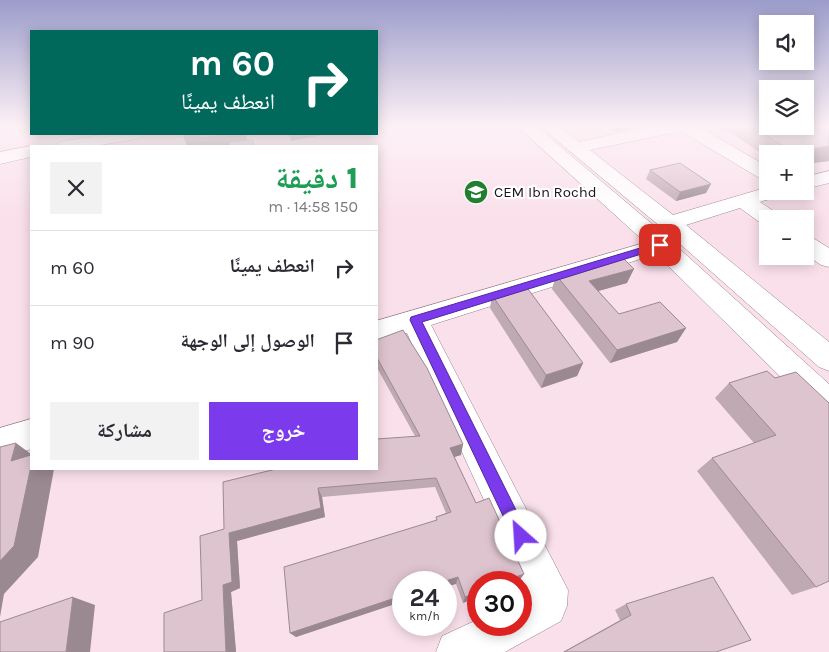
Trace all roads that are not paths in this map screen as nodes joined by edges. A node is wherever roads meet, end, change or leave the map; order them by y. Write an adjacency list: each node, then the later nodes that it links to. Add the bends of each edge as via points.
1 (564, 156): 10 (street)
2 (584, 156): 10 (street)
3 (736, 156): 4 (street)
4 (759, 171)
5 (829, 177): 6 (street)
6 (814, 181)
7 (759, 197): 8 (street)
8 (745, 202): 9 (street); 10 (street)
9 (759, 212)
10 (665, 234): 13 (street); 15 (street); 16 (street)
11 (814, 249): 12 (street)
12 (829, 259)
13 (415, 320): 14 (street); 19 (street, via 547,590 546,606)
14 (378, 331)
15 (829, 359)
16 (829, 404)
17 (30, 434): 18 (street)
18 (0, 444)
19 (532, 614)
20 (491, 636): 21 (street)
21 (458, 652)

